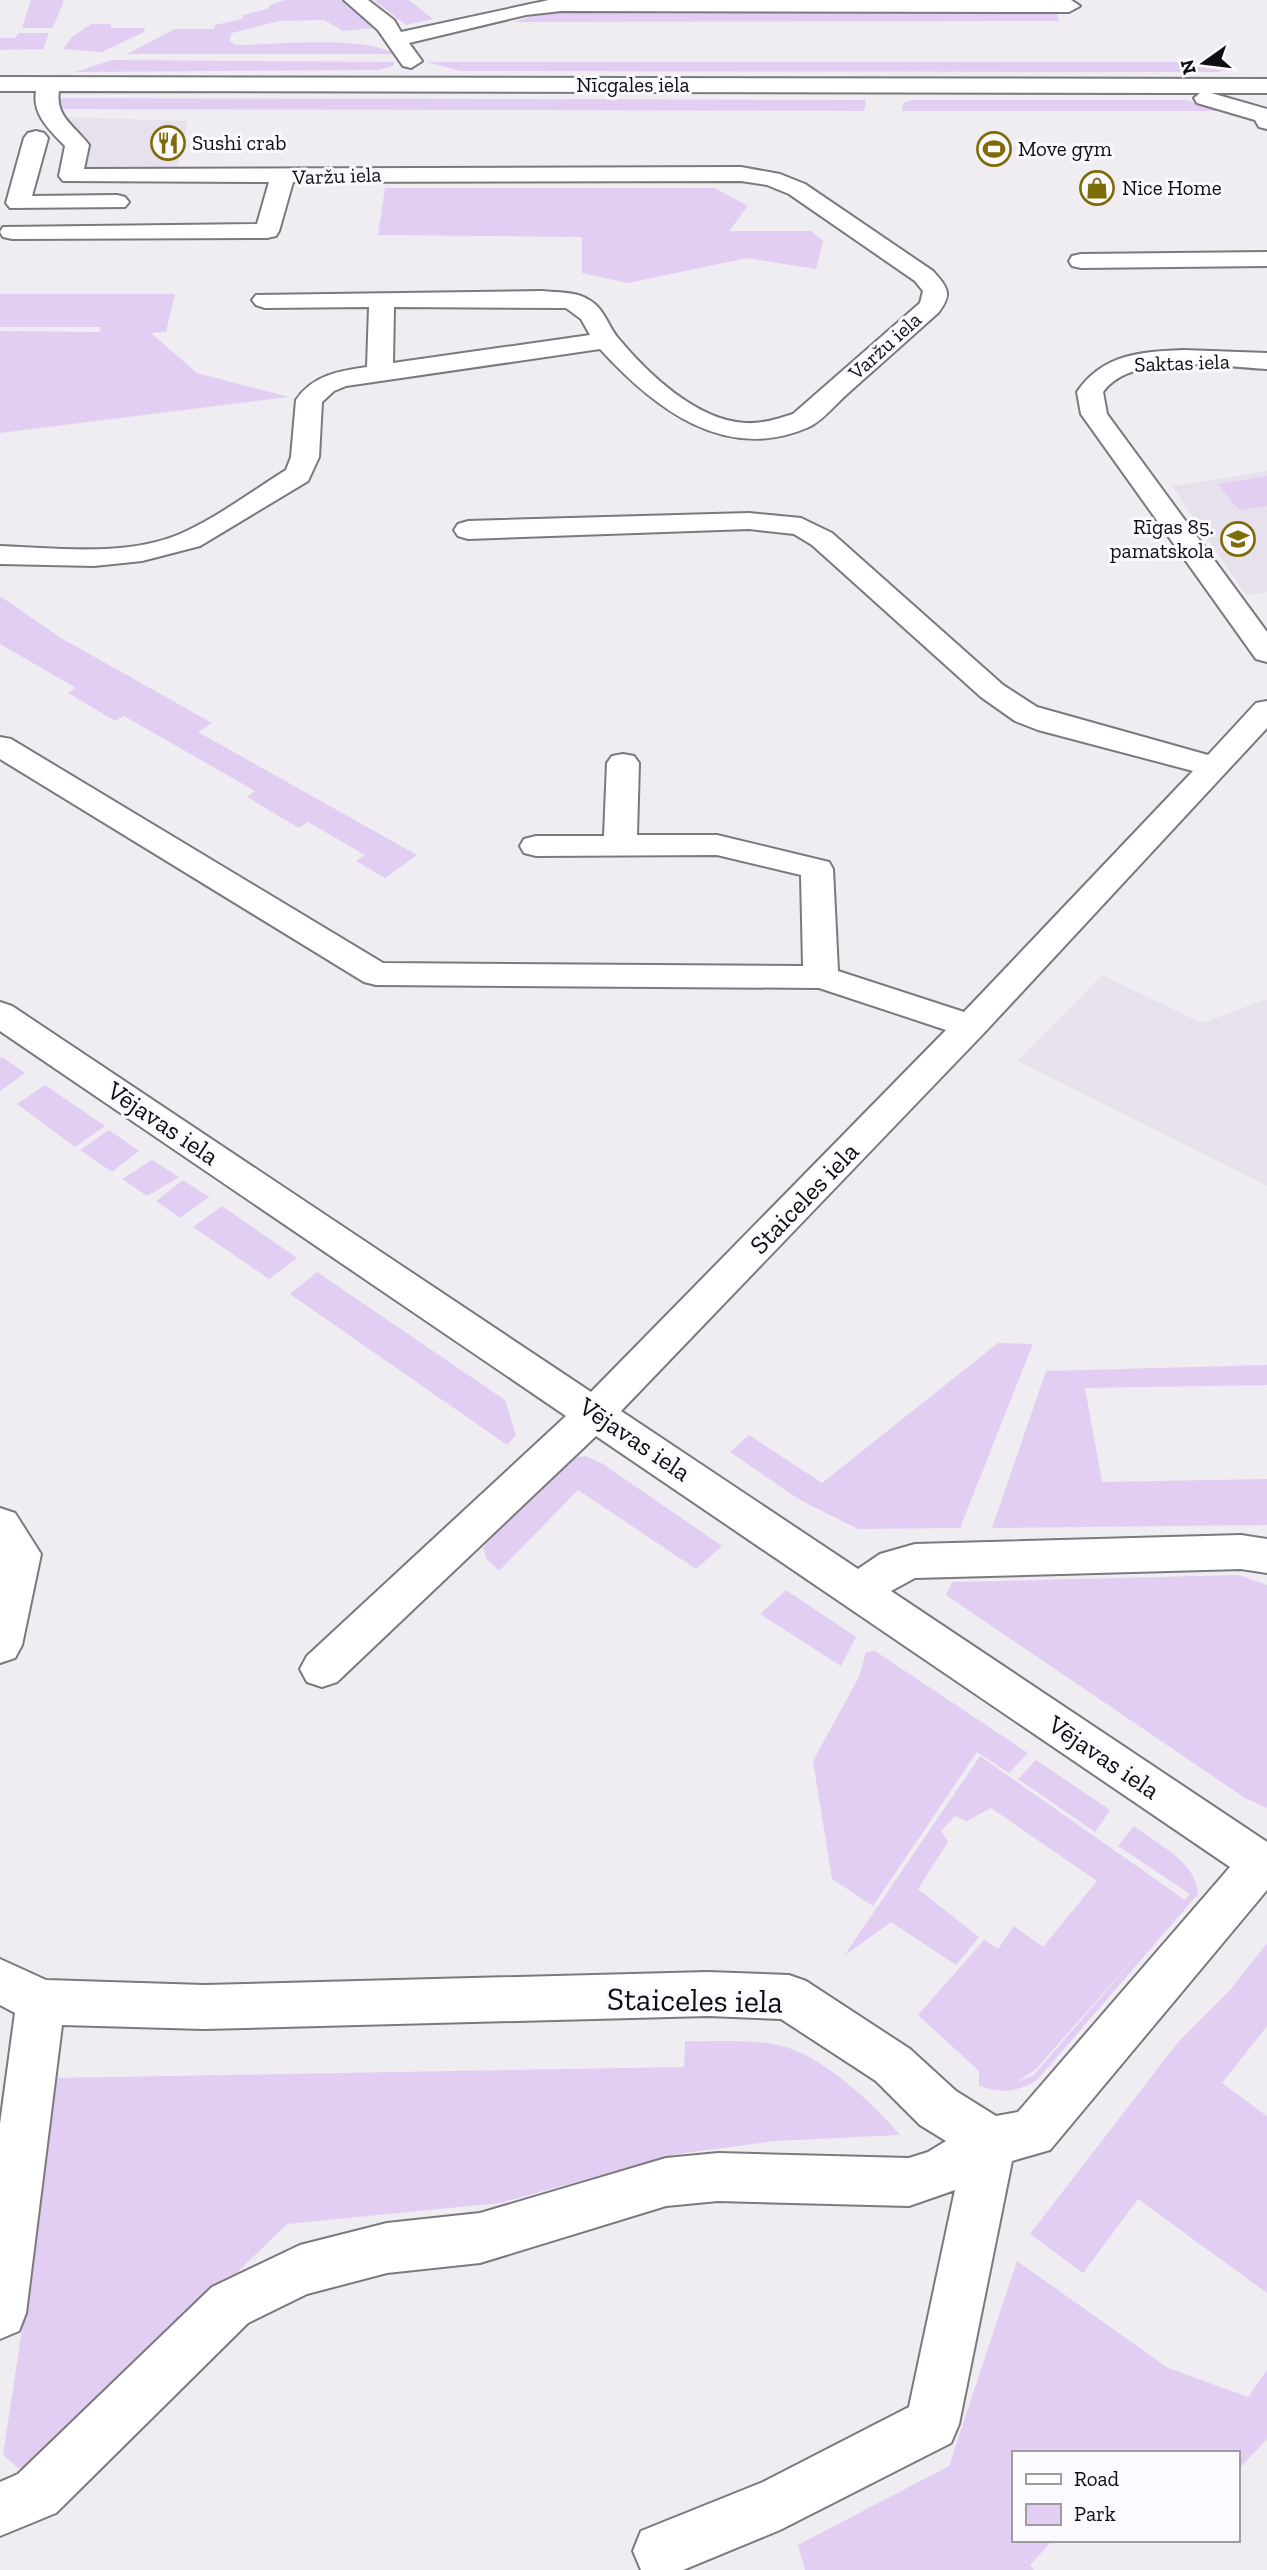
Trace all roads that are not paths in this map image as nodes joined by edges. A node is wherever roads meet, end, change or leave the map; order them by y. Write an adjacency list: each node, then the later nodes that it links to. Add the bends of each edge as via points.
1 (355, 0): 3 (street)
2 (1069, 6): 3 (street, via 561,5)
3 (398, 39): 6 (street)
4 (0, 84): 5 (street, Nīcgales iela)
5 (49, 84): 6 (street, Nīcgales iela); 11 (street, via 43,101 48,112 77,145)
6 (424, 85): 7 (street, Nīcgales iela)
7 (1166, 86): 8 (street, Nīcgales iela); 9 (street)
8 (1267, 86)
9 (1266, 118)
10 (36, 138): 14 (street, via 18,203)
11 (71, 176): 12 (street, Varžu iela); 14 (street)
12 (282, 178): 15 (street, via 267,231); 20 (street, Varžu iela, via 314,174 741,174 772,179 797,189 924,276 936,290 929,308 802,420 786,428 746,430 713,425 684,413)
13 (138, 201): 14 (street)
14 (60, 202)
15 (12, 232)
16 (1267, 259): 17 (street)
17 (1081, 261)
18 (382, 299): 19 (street); 20 (street, via 574,302 594,317); 22 (street)
19 (265, 300)
20 (606, 340): 22 (street)
21 (1267, 360): 25 (street, Saktas iela, via 1149,360 1101,376 1090,392 1094,414)
22 (380, 372): 24 (street, via 325,385 309,400 305,457 298,475 190,540 94,557)
23 (467, 530): 29 (street, via 749,521 801,526 822,539 992,691 1026,714)
24 (0, 555)
25 (1267, 653)
26 (1267, 710): 29 (street, Staiceles iela)
27 (0, 746): 32 (street, via 376,974)
28 (623, 763): 30 (street)
29 (1214, 767): 34 (street, Staiceles iela)
30 (620, 845): 31 (street); 32 (street, via 717,845 817,869)
31 (536, 846)
32 (821, 977): 34 (street)
33 (0, 1014): 35 (street, Vējavas iela)
34 (971, 1026): 35 (street, Staiceles iela)
35 (596, 1412): 38 (street, Vējavas iela); 40 (street, Staiceles iela)
36 (0, 1525): 39 (street, via 20,1554)
37 (1267, 1556): 38 (street, via 1241,1552 915,1561 895,1566)
38 (858, 1591): 41 (street, Vējavas iela)
39 (0, 1645)
40 (322, 1669)
41 (1263, 1864): 43 (street, via 1032,2133)
42 (21, 1992): 43 (street, Staiceles iela, via 204,2007 708,1994 789,1997 893,2065 938,2108); 44 (street, Staiceles iela)
43 (990, 2141): 45 (street, via 941,2172 909,2182 718,2177 666,2182 480,2238 387,2248 300,2270 230,2305 37,2494); 46 (street, via 932,2424 780,2503)
44 (0, 2313)
45 (0, 2509)
46 (661, 2551)

